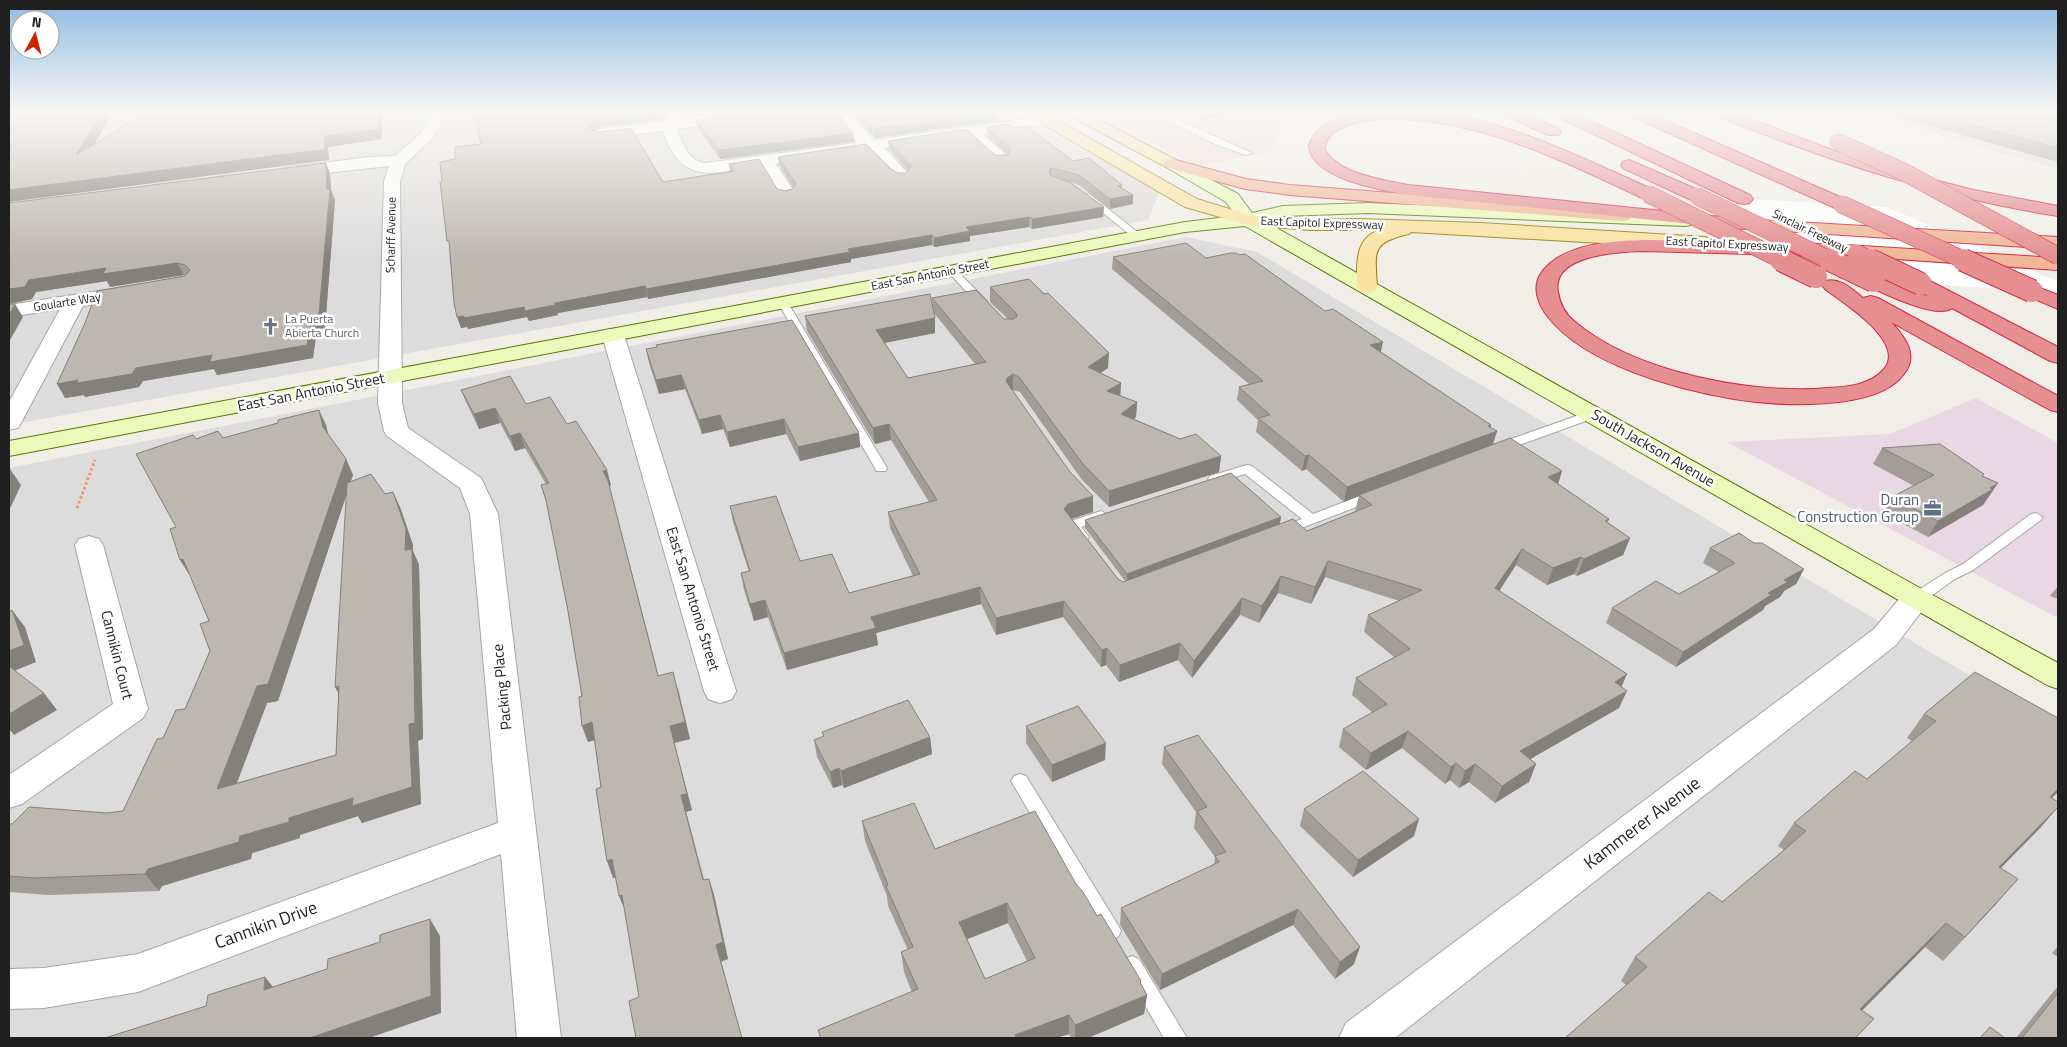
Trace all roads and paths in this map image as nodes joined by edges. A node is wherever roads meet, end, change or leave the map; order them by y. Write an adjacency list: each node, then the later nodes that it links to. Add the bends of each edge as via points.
1 (399, 161): 17 (street); 43 (street, Scharff Avenue, via 392,181)
2 (687, 161): 15 (street, via 699,168)
3 (774, 161): 15 (street)
4 (887, 161): 18 (street)
5 (1117, 161): 23 (main road, South Jackson Avenue, via 1191,203)
6 (1166, 161): 16 (main road, South Jackson Avenue)
7 (1327, 161): 24 (highway, via 1354,176 1408,190)
8 (1574, 161): 21 (highway)
9 (1586, 161): 21 (highway)
10 (1619, 161): 40 (highway, bridge, via 1902,295)
11 (1663, 161): 40 (highway, Sinclair Freeway, bridge)
12 (1744, 161): 37 (highway, bridge)
13 (1849, 161): 22 (highway, via 1969,194)
14 (1879, 161): 29 (highway, bridge)
15 (767, 162): 19 (street)
16 (1172, 164): 23 (main road, South Jackson Avenue, via 1232,198); 24 (highway, via 1245,184 1290,190)
17 (272, 174)
18 (902, 176)
19 (786, 193)
20 (1083, 193): 26 (lane)
21 (1648, 194): 32 (highway, bridge)
22 (2058, 212)
23 (1248, 220): 24 (main road, East Capitol Expressway, via 1283,211 1368,208); 25 (main road, East Capitol Expressway); 26 (main road, East San Antonio Street); 33 (main road, South Jackson Avenue)
24 (1741, 224): 27 (highway, East Capitol Expressway)
25 (1482, 229): 28 (main road, East Capitol Expressway); 33 (main road, via 1415,228 1374,238 1368,250)
26 (1137, 236): 31 (main road, East San Antonio Street)
27 (2058, 243)
28 (1829, 250): 30 (highway, East Capitol Expressway); 32 (highway, via 1652,246 1596,250 1565,261 1554,269 1547,280 1545,292 1548,304 1574,332 1622,359 1694,384 1734,392 1802,397 1865,390 1886,381 1897,370 1901,359 1898,346 1889,332 1864,308)
29 (2058, 256)
30 (2058, 264)
31 (952, 271): 36 (main road, East San Antonio Street); 38 (lane)
32 (1824, 281): 44 (highway, via 1868,300)
33 (1368, 287): 45 (main road, South Jackson Avenue)
34 (148, 289): 35 (street, Goularte Way)
35 (75, 301): 39 (street, Goularte Way); 46 (street)
36 (783, 303): 41 (main road, East San Antonio Street); 50 (lane)
37 (2058, 303)
38 (989, 310)
39 (9, 311)
40 (1982, 316): 42 (highway, Sinclair Freeway)
41 (613, 335): 43 (main road, East San Antonio Street); 62 (street, East San Antonio Street)
42 (2058, 356)
43 (389, 377): 47 (main road, East San Antonio Street); 65 (street, Packing Place, via 396,431 472,484 484,514)
44 (2058, 405)
45 (1593, 414): 48 (lane); 60 (main road, South Jackson Avenue)
46 (9, 423)
47 (9, 449)
48 (1482, 454)
49 (95, 460): 54 (path)
50 (882, 468)
51 (1199, 484): 56 (lane, via 1246,469)
52 (1384, 492): 56 (lane)
53 (1093, 502): 59 (lane, via 1110,513 1073,525)
54 (77, 508)
55 (2036, 517): 60 (lane, via 1968,567)
56 (1312, 520): 57 (lane)
57 (1267, 537)
58 (89, 545): 64 (street, Cannikin Court, via 130,709)
59 (1090, 547)
60 (1916, 599): 61 (main road, South Jackson Avenue); 69 (street, Kammerer Avenue, via 1885,637)
61 (2058, 677)
62 (720, 691)
63 (1020, 780): 68 (lane)
64 (9, 794)
65 (517, 832): 66 (street, Cannikin Drive, via 138,973 44,988); 67 (street, Packing Place)
66 (9, 989)
67 (539, 1038)
68 (1176, 1038)
69 (1361, 1038)

